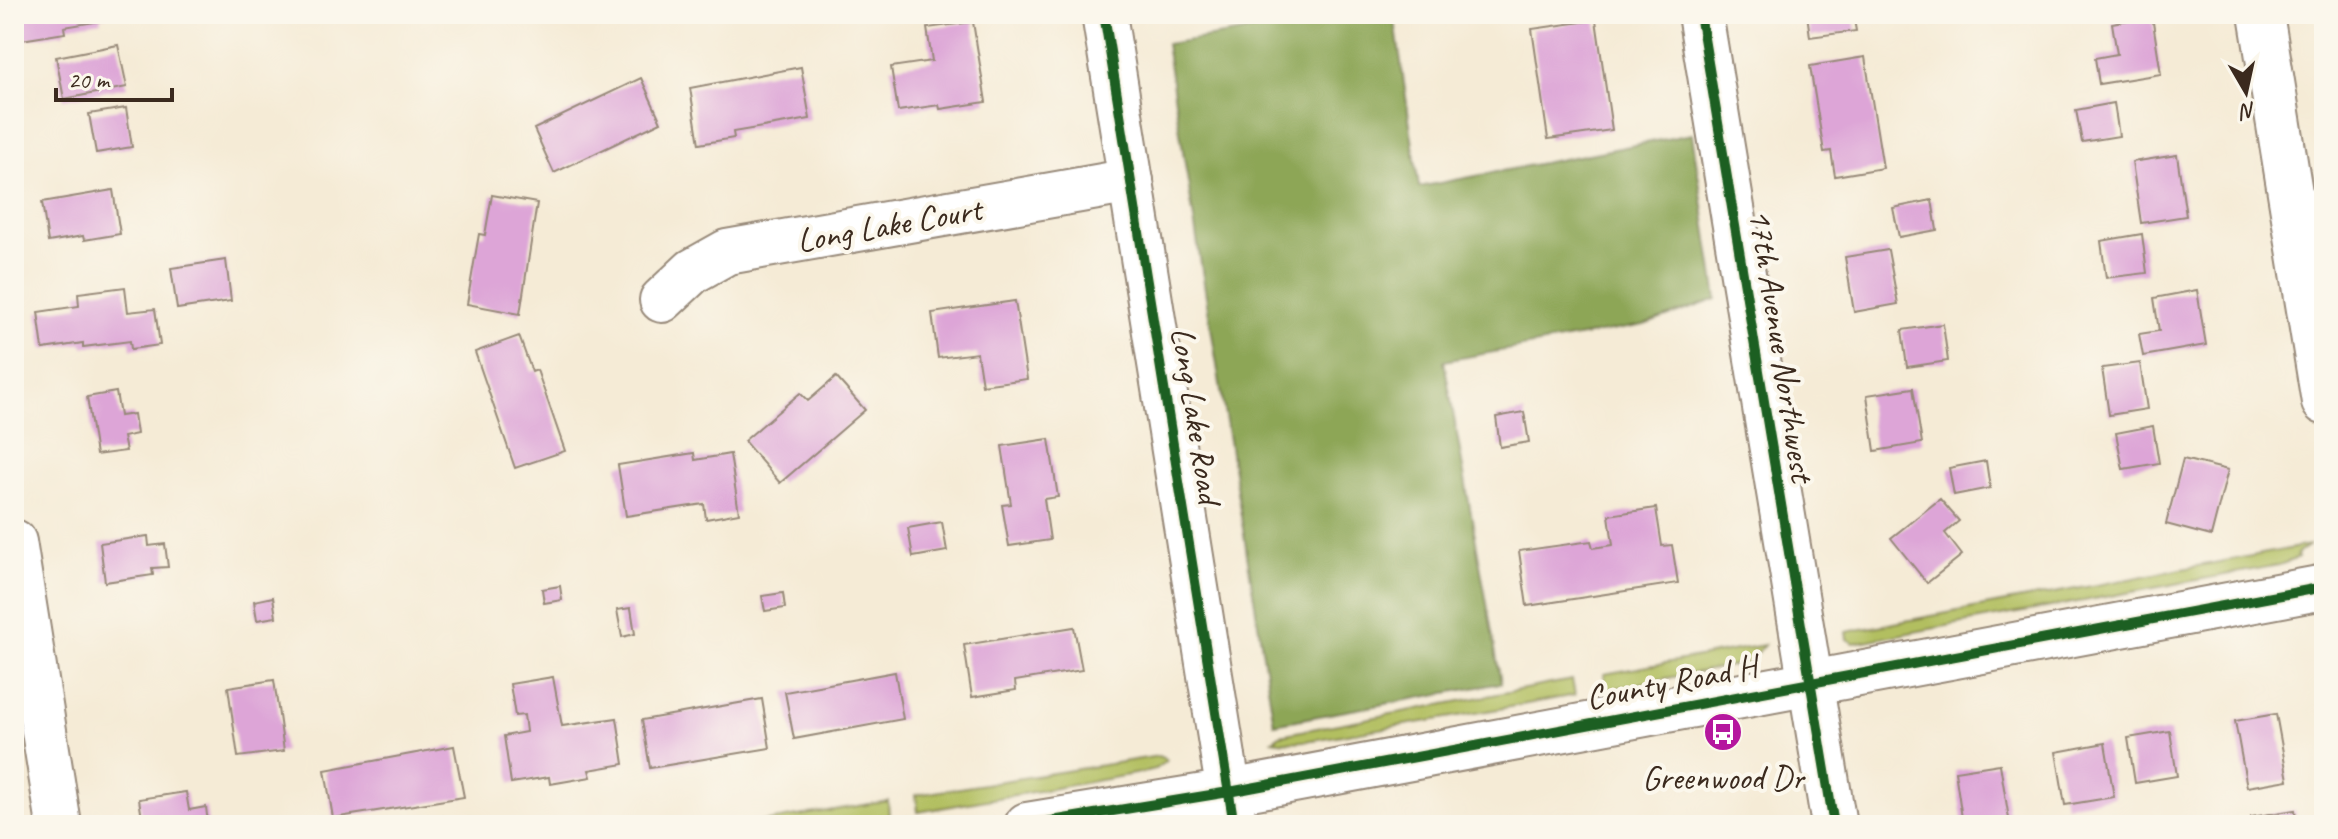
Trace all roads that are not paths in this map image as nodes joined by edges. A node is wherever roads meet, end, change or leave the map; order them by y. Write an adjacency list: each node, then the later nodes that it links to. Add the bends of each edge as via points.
1 (1104, 14): 4 (street, Long Lake Road)
2 (1700, 14): 9 (street, 17th Avenue Northwest)
3 (2261, 14): 6 (street)
4 (1131, 181): 5 (street, Long Lake Court, via 727,252 693,271); 10 (street, Long Lake Road)
5 (662, 300)
6 (2324, 402)
7 (14, 542): 11 (street)
8 (2324, 587): 9 (street, County Road H)
9 (1809, 684): 10 (street, County Road H); 13 (street, 17th Avenue Northwest)
10 (1232, 809): 12 (street, County Road H)
11 (59, 825)
12 (1027, 825)
13 (1834, 825)

